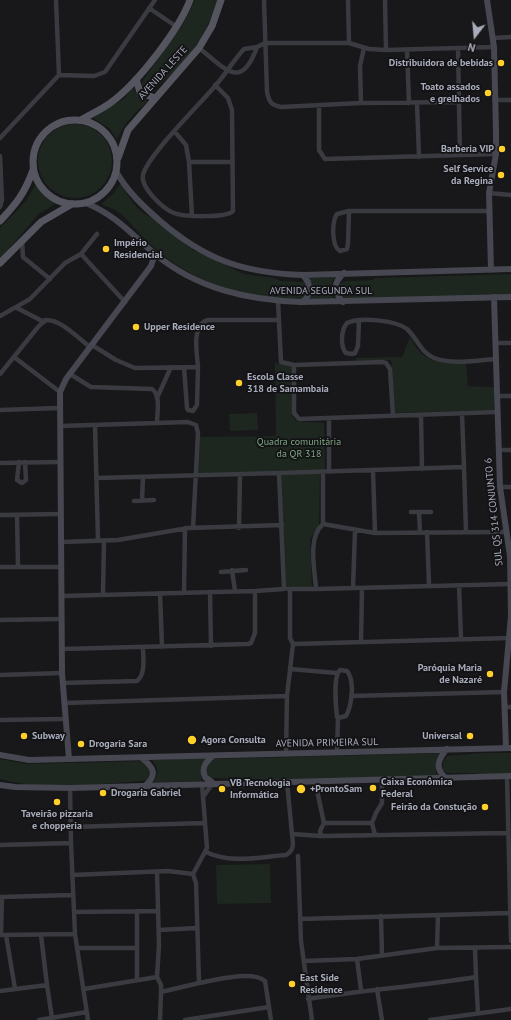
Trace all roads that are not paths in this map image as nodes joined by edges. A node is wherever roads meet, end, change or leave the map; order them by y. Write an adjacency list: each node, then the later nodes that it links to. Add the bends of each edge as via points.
1 (56, 0): 23 (street)
2 (155, 0): 9 (street)
3 (190, 0): 10 (main road, AVENIDA LESTE)
4 (221, 0): 17 (main road, AVENIDA LESTE, via 212,26)
5 (264, 0): 13 (street)
6 (348, 0): 14 (street)
7 (384, 0): 20 (street)
8 (487, 0): 12 (main road)
9 (150, 8): 10 (street); 23 (street, via 105,72 94,76)
10 (177, 27): 24 (main road, AVENIDA LESTE)
11 (511, 37): 12 (street)
12 (493, 38): 16 (main road)
13 (265, 43): 14 (street); 15 (street); 33 (street, via 267,92 270,104 281,108)
14 (349, 43): 18 (street)
15 (257, 47): 22 (street, via 244,49); 22 (street, via 251,62 243,72 235,73)
16 (494, 47): 19 (street); 27 (main road)
17 (199, 48): 22 (street); 26 (main road, AVENIDA LESTE)
18 (364, 48): 20 (street); 32 (street, via 360,66)
19 (458, 48): 21 (street); 29 (street)
20 (386, 50): 21 (street)
21 (407, 50): 30 (street)
22 (228, 69): 25 (street)
23 (59, 76): 36 (street)
24 (136, 79): 26 (main road, via 140,92); 34 (main road, AVENIDA LESTE, via 113,102)
25 (215, 85): 35 (street); 43 (street, via 231,103)
26 (154, 98): 41 (main road, AVENIDA LESTE, via 128,130)
27 (495, 100): 28 (street); 37 (main road)
28 (511, 100)
29 (459, 102): 31 (street); 38 (street)
30 (409, 103): 31 (street); 32 (street)
31 (417, 103): 40 (street)
32 (361, 104): 33 (street)
33 (319, 105): 40 (street, via 319,150 325,159)
34 (81, 120): 41 (main road, via 94,124 106,132 114,144); 44 (main road, via 67,120 54,124 44,133 36,144 32,157)
35 (175, 132): 42 (street, via 186,145); 53 (street, via 154,156 142,179 149,192 167,209)
36 (0, 138)
37 (496, 154): 38 (street); 46 (main road)
38 (460, 155): 40 (street)
39 (0, 156): 50 (street)
40 (419, 157)
41 (118, 158): 45 (main road)
42 (189, 162): 43 (street); 53 (street)
43 (233, 162): 53 (street, via 233,211 228,214)
44 (33, 170): 49 (main road, via 38,183 47,194 58,201); 54 (main road, via 19,201)
45 (117, 173): 48 (main road, via 100,197); 65 (main road, AVENIDA SEGUNDA SUL, via 133,197 174,233 217,259 271,274)
46 (489, 193): 47 (street); 52 (main road)
47 (511, 195)
48 (86, 203): 49 (main road); 58 (main road, AVENIDA SEGUNDA SUL, via 113,216)
49 (72, 204): 56 (main road, via 41,222)
50 (0, 207)
51 (349, 211): 51 (street, via 337,214 334,220 335,247 340,251 347,248 348,244); 52 (street)
52 (489, 211): 63 (main road)
53 (192, 216)
54 (0, 221)
55 (97, 234): 57 (street)
56 (22, 241): 60 (main road); 66 (street, via 23,257)
57 (81, 254): 66 (street, via 65,263); 70 (street)
58 (156, 254): 59 (main road, AVENIDA SEGUNDA SUL); 61 (main road)
59 (165, 261): 61 (main road); 69 (main road, AVENIDA SEGUNDA SUL, via 211,286 237,295)
60 (0, 263)
61 (152, 266): 70 (main road)
62 (511, 269): 63 (main road, AVENIDA SEGUNDA SUL)
63 (491, 270): 64 (main road, AVENIDA SEGUNDA SUL)
64 (344, 273): 65 (main road, AVENIDA SEGUNDA SUL); 72 (main road, via 338,278 335,286 336,293)
65 (303, 275): 71 (main road, via 310,291)
66 (50, 279): 73 (street)
67 (494, 297): 68 (main road, AVENIDA SEGUNDA SUL); 72 (main road, AVENIDA SEGUNDA SUL); 79 (main road, SUL QS 314 CONJUNTO 6)
68 (511, 297)
69 (278, 301): 71 (main road, AVENIDA SEGUNDA SUL); 75 (street)
70 (125, 302): 80 (main road)
71 (301, 302): 72 (main road, AVENIDA SEGUNDA SUL)
72 (343, 302)
73 (17, 308): 74 (street); 77 (street)
74 (0, 316)
75 (279, 320): 85 (street, via 280,359 283,364); 88 (street, via 203,322 198,329)
76 (359, 320): 81 (street, via 358,346); 81 (street, via 348,322 343,329 344,350); 83 (street, via 386,320 399,325 406,329 424,352 441,360)
77 (44, 322): 80 (street, via 50,320 60,324); 82 (street)
78 (511, 343): 79 (street)
79 (496, 344): 83 (main road, SUL QS 314 CONJUNTO 6)
80 (91, 346): 86 (street, via 127,366); 90 (main road)
81 (352, 354): 84 (street)
82 (14, 356): 89 (street); 91 (street)
83 (496, 358): 92 (main road, SUL QS 314 CONJUNTO 6)
84 (353, 363): 85 (street); 100 (street, via 388,364)
85 (294, 365): 101 (street, via 295,416 303,419)
86 (171, 367): 87 (street); 94 (street)
87 (184, 367): 88 (street); 88 (street, via 187,408 193,411 197,405)
88 (198, 367)
89 (0, 374)
90 (70, 374): 91 (main road); 94 (street, via 91,387 147,388 154,390)
91 (60, 392): 95 (main road)
92 (497, 396): 93 (street); 97 (main road, SUL QS 314 CONJUNTO 6)
93 (511, 396)
94 (157, 398): 102 (street)
95 (59, 408): 96 (street); 104 (main road)
96 (0, 410)
97 (497, 412): 98 (street); 105 (main road, SUL QS 314 CONJUNTO 6)
98 (462, 413): 99 (street); 111 (street)
99 (421, 415): 100 (street); 112 (street)
100 (393, 416): 101 (street)
101 (329, 418): 114 (street)
102 (158, 423): 103 (street); 118 (street, via 188,422 196,425 198,433)
103 (95, 425): 104 (street); 120 (street)
104 (60, 426): 109 (main road)
105 (498, 450): 106 (street); 121 (main road, SUL QS 314 CONJUNTO 6)
106 (511, 450)
107 (18, 462): 108 (street); 108 (street, via 17,480 22,483 26,480); 110 (street)
108 (25, 462): 109 (street)
109 (60, 462): 129 (main road)
110 (0, 463)
111 (464, 467): 112 (street); 140 (street)
112 (422, 469): 113 (street)
113 (373, 470): 114 (street); 142 (street)
114 (329, 471): 115 (street)
115 (323, 472): 116 (street); 132 (street)
116 (279, 473): 117 (street); 133 (street)
117 (240, 474): 118 (street); 136 (street)
118 (195, 475): 119 (street); 135 (street)
119 (143, 477): 120 (street); 125 (street)
120 (97, 478): 143 (street)
121 (500, 487): 122 (street); 141 (main road, SUL QS 314 CONJUNTO 6)
122 (511, 487)
123 (154, 500): 125 (street)
124 (134, 501): 125 (street)
125 (142, 501)
126 (411, 512): 127 (street)
127 (419, 512): 128 (street); 138 (street)
128 (431, 512)
129 (61, 514): 131 (street); 145 (main road)
130 (0, 515): 131 (street)
131 (17, 515): 148 (street)
132 (323, 524): 137 (street); 160 (street, via 317,531 314,542)
133 (282, 525): 136 (street); 158 (street)
134 (185, 528): 135 (street); 144 (street, via 132,539); 163 (street)
135 (193, 528): 136 (street)
136 (239, 528)
137 (355, 530): 142 (street); 156 (street)
138 (420, 532): 139 (street); 142 (street)
139 (427, 532): 140 (street); 154 (street)
140 (466, 532): 141 (street)
141 (507, 532): 146 (main road, SUL QS 314 CONJUNTO 6)
142 (375, 533)
143 (98, 541): 144 (street); 145 (street)
144 (104, 541): 166 (street)
145 (62, 542): 149 (main road)
146 (510, 556): 153 (main road, SUL QS 314 CONJUNTO 6)
147 (0, 567): 148 (street)
148 (18, 567): 149 (street)
149 (62, 567): 167 (main road)
150 (232, 570): 151 (street); 152 (street); 161 (street)
151 (246, 570)
152 (221, 572)
153 (510, 584): 155 (street); 168 (main road, SUL QS 314 CONJUNTO 6)
154 (429, 585): 155 (street); 157 (street)
155 (459, 585): 171 (street)
156 (353, 588): 157 (street); 160 (street)
157 (362, 588): 173 (street)
158 (284, 589): 159 (street); 162 (street)
159 (290, 589): 160 (street); 174 (street, via 290,638)
160 (316, 589)
161 (235, 591): 162 (street); 164 (street)
162 (255, 591): 175 (street, via 255,633 251,643)
163 (184, 592): 164 (street); 165 (street)
164 (210, 592): 175 (street)
165 (160, 593): 166 (street); 177 (street)
166 (104, 594): 167 (street)
167 (61, 596): 169 (main road)
168 (511, 596): 172 (main road, SUL QS 314 CONJUNTO 6)
169 (61, 619): 170 (street); 178 (main road)
170 (0, 620)
171 (461, 638): 172 (street); 173 (street)
172 (510, 638): 179 (main road, SUL QS 314 CONJUNTO 6)
173 (362, 642): 174 (street)
174 (293, 644): 180 (street)
175 (211, 646): 177 (street)
176 (143, 647): 177 (street); 178 (street); 184 (street, via 143,666 137,681)
177 (162, 647)
178 (62, 649): 181 (main road)
179 (509, 663): 185 (main road, SUL QS 314 CONJUNTO 6)
180 (290, 669): 182 (street); 186 (street)
181 (62, 673): 183 (street); 184 (main road)
182 (337, 673): 187 (street, via 340,670 347,671 350,675); 190 (street)
183 (0, 675)
184 (62, 683): 188 (main road)
185 (504, 692): 187 (street); 189 (main road, SUL QS 314 CONJUNTO 6)
186 (287, 696): 188 (street); 196 (street)
187 (351, 696): 190 (street, via 346,716)
188 (64, 703): 191 (main road)
189 (508, 707): 193 (main road, SUL QS 314 CONJUNTO 6)
190 (338, 718): 195 (street)
191 (65, 719): 192 (street); 200 (main road)
192 (0, 720)
193 (508, 748): 194 (main road, AVENIDA PRIMEIRA SUL)
194 (447, 749): 195 (main road, AVENIDA PRIMEIRA SUL); 202 (main road, via 438,763 439,770)
195 (337, 752): 196 (main road, AVENIDA PRIMEIRA SUL)
196 (286, 754): 198 (main road, AVENIDA PRIMEIRA SUL)
197 (0, 755): 200 (main road, AVENIDA PRIMEIRA SUL, via 29,760)
198 (213, 756): 199 (main road, AVENIDA PRIMEIRA SUL); 206 (main road, via 203,770 205,777)
199 (142, 758): 200 (main road, AVENIDA PRIMEIRA SUL); 209 (main road, via 154,771)
200 (69, 759)
201 (509, 776): 202 (main road); 212 (street)
202 (445, 777): 203 (main road)
203 (382, 779): 204 (main road); 214 (street, via 382,803)
204 (315, 781): 205 (main road); 215 (street)
205 (287, 782): 206 (main road); 218 (street)
206 (213, 783): 208 (main road); 211 (street)
207 (0, 784): 210 (main road, via 15,787)
208 (202, 784): 209 (main road); 211 (street)
209 (146, 785): 210 (main road)
210 (70, 788): 216 (street)
211 (203, 797): 213 (street)
212 (509, 817): 217 (street)
213 (204, 823): 216 (street); 223 (street)
214 (372, 823): 215 (street); 219 (street)
215 (324, 824): 220 (street, via 320,831)
216 (71, 827): 221 (street)
217 (508, 833): 219 (street); 225 (street)
218 (292, 834): 220 (street); 223 (street, via 293,846 291,852 286,855 234,860)
219 (375, 835): 220 (street)
220 (321, 836)
221 (71, 843): 222 (street); 228 (street)
222 (0, 845)
223 (206, 852): 227 (street)
224 (298, 856): 238 (street)
225 (510, 860): 231 (street)
226 (158, 872): 227 (street); 228 (street); 233 (street)
227 (193, 874): 239 (street, via 196,883)
228 (72, 875): 229 (street)
229 (73, 895): 230 (street); 234 (street)
230 (1, 897): 243 (street)
231 (510, 898): 235 (street)
232 (137, 911): 233 (street); 234 (street); 248 (street)
233 (158, 911): 240 (street)
234 (74, 912): 242 (street)
235 (510, 913): 236 (street); 241 (street)
236 (438, 915): 237 (street); 249 (street)
237 (381, 916): 238 (street); 251 (street)
238 (300, 919): 253 (street)
239 (197, 928): 240 (street); 257 (street)
240 (159, 930): 254 (street)
241 (511, 930): 245 (street)
242 (75, 934): 244 (street); 247 (street)
243 (3, 935): 244 (street); 259 (street)
244 (41, 935): 258 (street)
245 (511, 941)
246 (511, 947): 250 (street)
247 (78, 948): 248 (street); 260 (street)
248 (136, 948): 256 (street)
249 (437, 948): 250 (street); 251 (street)
250 (475, 948): 255 (street)
251 (382, 955): 252 (street)
252 (357, 959): 253 (street); 262 (street)
253 (304, 961): 265 (street)
254 (157, 977): 256 (street); 264 (street)
255 (476, 977): 261 (street); 269 (street)
256 (137, 979): 260 (street)
257 (199, 983): 264 (street); 266 (street, via 256,976 265,981)
258 (47, 985): 259 (street); 270 (street)
259 (15, 989): 263 (street)
260 (84, 989): 268 (street)
261 (377, 989): 262 (street); 279 (street)
262 (361, 990): 265 (street)
263 (0, 991)
264 (161, 992): 275 (street)
265 (308, 999): 278 (street)
266 (269, 1007): 271 (street); 277 (street)
267 (511, 1009): 269 (street)
268 (87, 1012): 270 (street); 274 (street)
269 (478, 1013): 280 (street)
270 (52, 1018): 273 (street)
271 (194, 1019): 276 (street)
272 (39, 1020): 273 (street)
273 (45, 1020)
274 (88, 1020)
275 (160, 1020)
276 (185, 1020)
277 (271, 1020)
278 (312, 1020)
279 (382, 1020)
280 (430, 1020)

